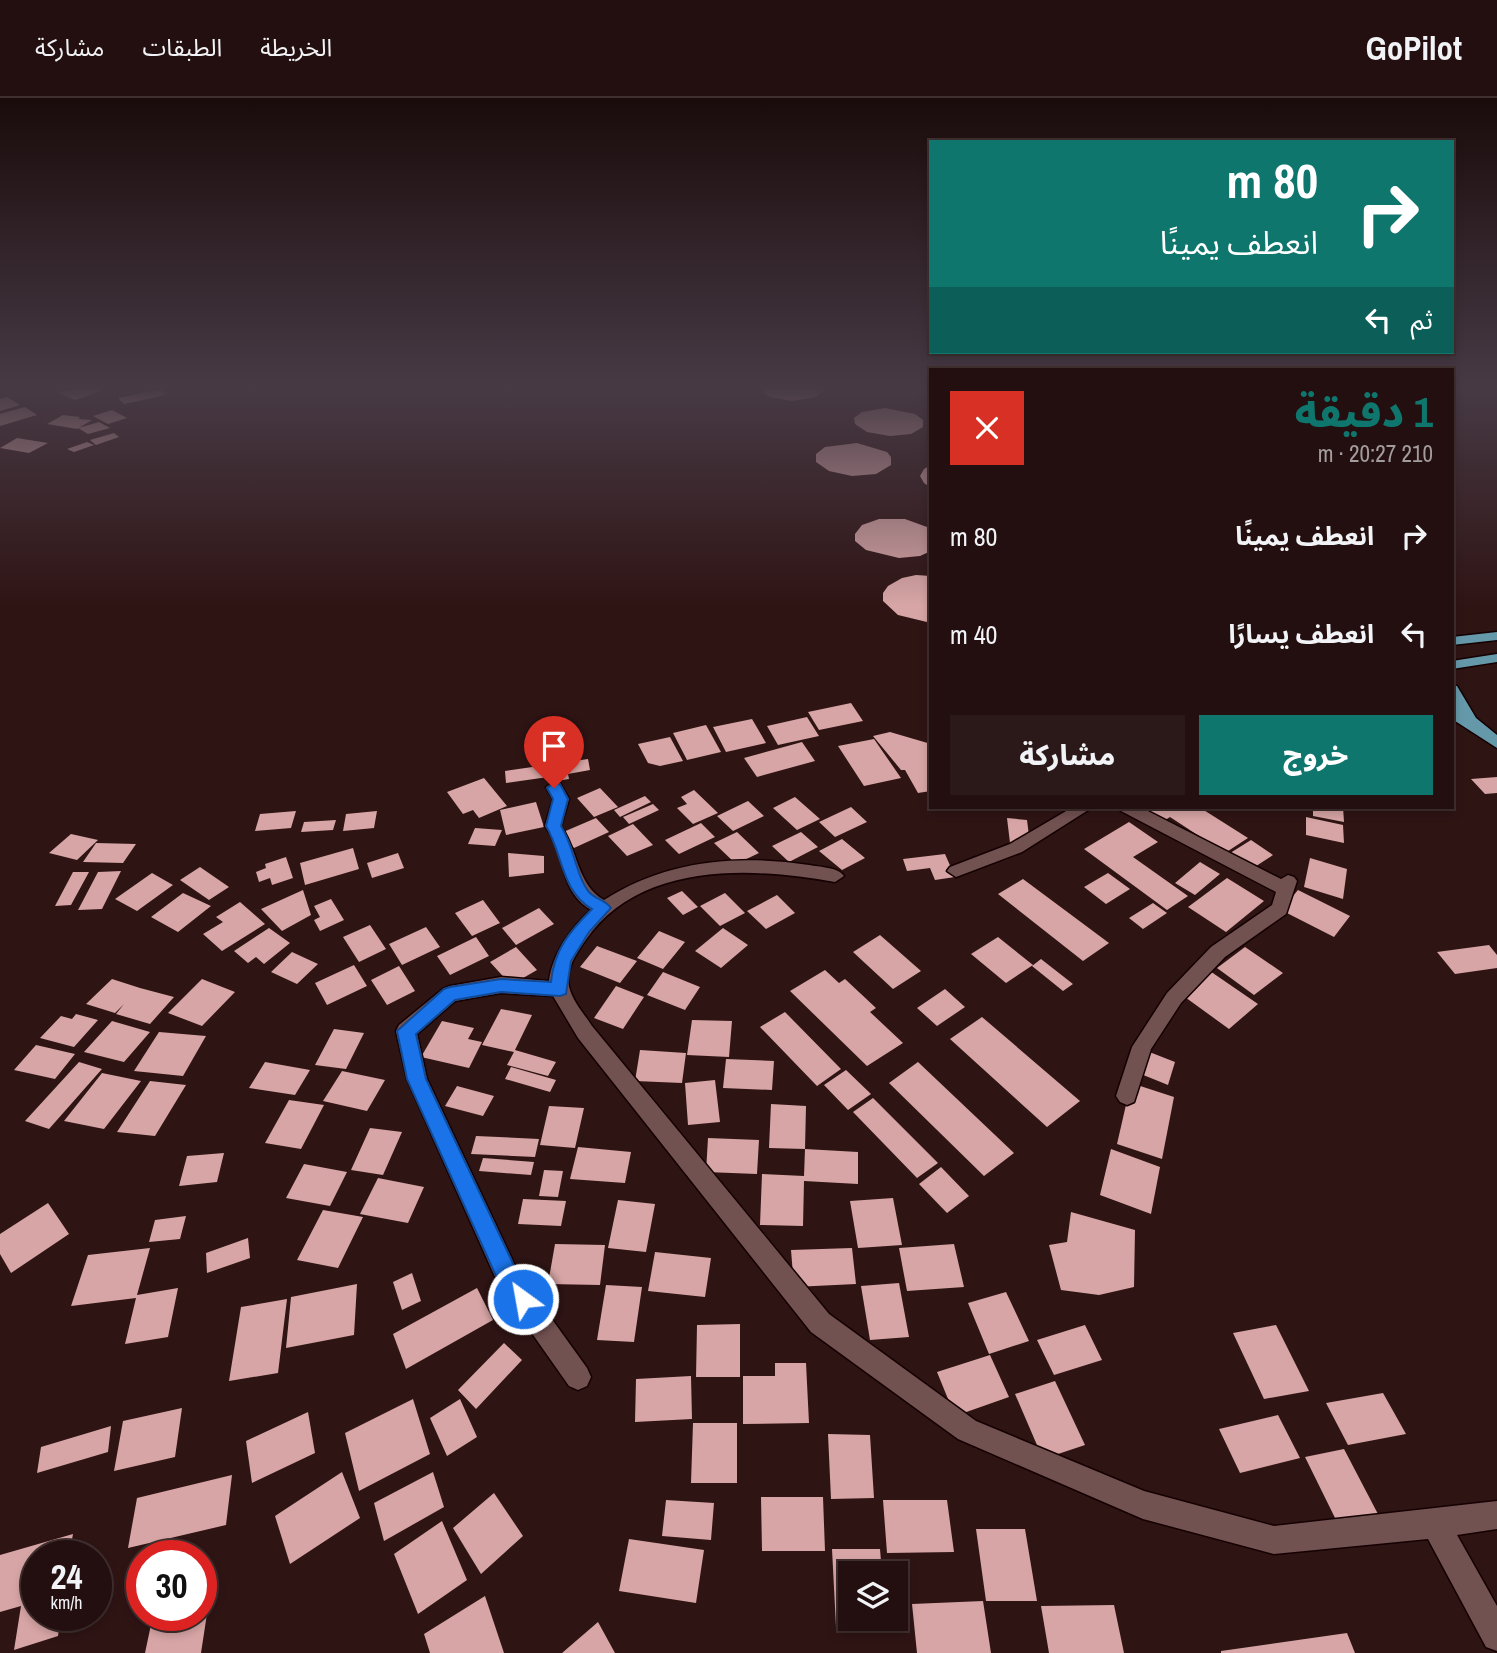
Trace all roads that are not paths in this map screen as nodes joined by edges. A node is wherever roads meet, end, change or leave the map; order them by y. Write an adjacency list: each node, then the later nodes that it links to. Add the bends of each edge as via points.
1 (1497, 636): 2 (main road)
2 (1454, 641)
3 (1497, 658): 4 (main road)
4 (1454, 665)
5 (1454, 693): 7 (main road)
6 (1454, 714): 7 (main road)
7 (1470, 721): 8 (main road)
8 (1497, 743)
9 (554, 788): 14 (street, via 561,799 553,826 564,842 572,873 584,897)
10 (1082, 809): 12 (street, via 1016,848)
11 (1131, 809): 16 (street, via 1287,885 1280,909 1217,952 1174,998 1142,1047)
12 (956, 871)
13 (835, 876): 14 (street, via 743,864 695,867 657,879)
14 (603, 908): 15 (street, via 562,960)
15 (560, 989): 17 (street, via 501,985 450,994 406,1031 417,1079 509,1280); 19 (street, via 585,1032 820,1323 967,1430 1143,1505 1274,1540)
16 (1127, 1096)
17 (578, 1377)
18 (1497, 1515): 19 (street)
19 (1435, 1524): 20 (street)
20 (1497, 1636)

